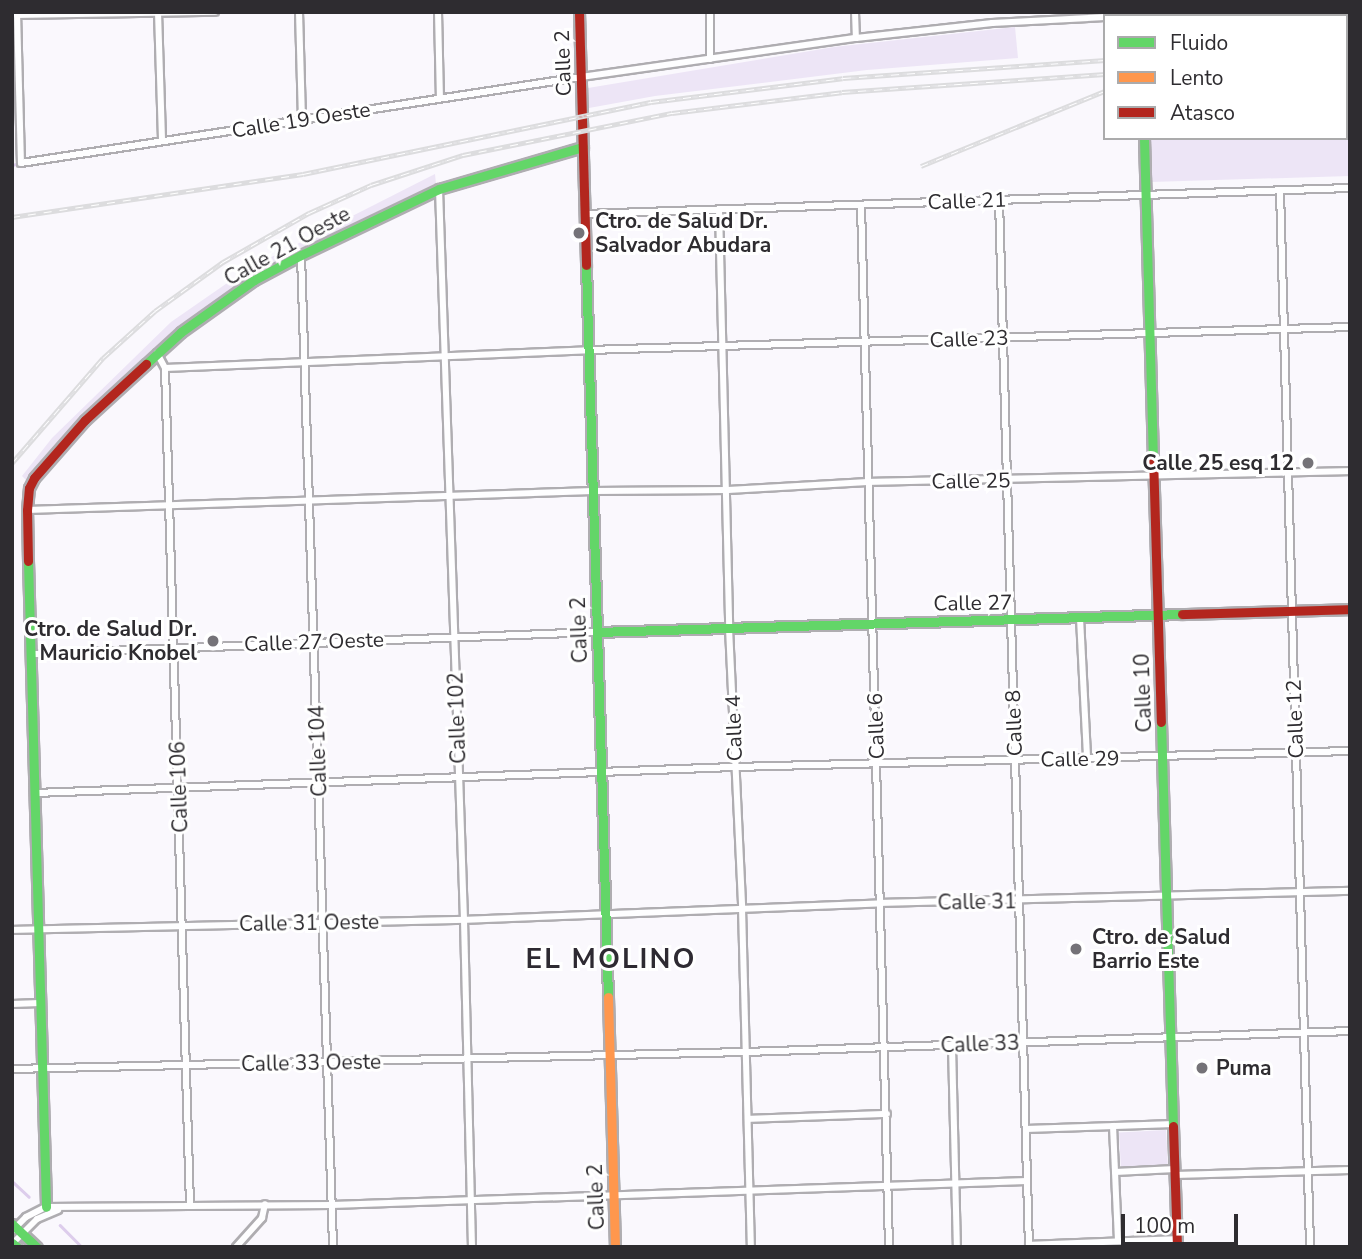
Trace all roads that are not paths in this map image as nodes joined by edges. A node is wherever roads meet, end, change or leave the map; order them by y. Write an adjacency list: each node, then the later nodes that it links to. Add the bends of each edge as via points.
1 (215, 12): 9 (street)
2 (299, 12): 16 (street)
3 (438, 12): 15 (street)
4 (579, 12): 14 (street, Calle 2)
5 (710, 12): 13 (street)
6 (855, 12): 12 (street)
7 (991, 12): 11 (street)
8 (17, 13): 9 (street); 18 (street, Calle 19 Oeste, via 22,163)
9 (158, 13): 18 (street)
10 (1103, 17): 11 (street, Calle 19 Oeste)
11 (992, 23): 12 (street, Calle 19 Oeste)
12 (856, 38): 13 (street, Calle 19 Oeste)
13 (710, 58): 14 (street, Calle 19 Oeste)
14 (581, 77): 15 (street, Calle 19 Oeste); 19 (street, Calle 2)
15 (440, 98): 16 (street, Calle 19 Oeste)
16 (302, 121): 18 (street, Calle 19 Oeste)
17 (1144, 140): 23 (street, Calle 10)
18 (162, 141)
19 (583, 147): 21 (street, Calle 21 Oeste); 27 (street, Calle 2)
20 (1350, 188): 22 (street, Calle 21)
21 (439, 189): 28 (street, Calle 21 Oeste); 37 (street, Calle 102)
22 (1280, 191): 23 (street, Calle 21); 30 (street, Calle 12)
23 (1146, 195): 24 (street, Calle 21); 31 (street, Calle 10)
24 (999, 200): 25 (street, Calle 21); 32 (street, Calle 8)
25 (861, 205): 26 (street, Calle 21); 33 (street, Calle 6)
26 (719, 209): 27 (street, Calle 21); 34 (street, Calle 4)
27 (585, 214): 35 (street, Calle 2)
28 (300, 255): 36 (street, Calle 21 Oeste, via 226,300); 38 (street, Calle 104)
29 (1350, 327): 30 (street, Calle 23)
30 (1284, 329): 31 (street, Calle 23); 41 (street, Calle 12)
31 (1150, 333): 32 (street, Calle 23); 42 (street, Calle 10)
32 (1003, 338): 33 (street, Calle 23); 43 (street, Calle 8)
33 (863, 342): 34 (street, Calle 23); 44 (street, Calle 6)
34 (722, 346): 35 (street, Calle 23); 45 (street, Calle 4)
35 (589, 350): 37 (street, Calle 23); 46 (street, Calle 2)
36 (157, 353): 39 (street); 50 (street, Calle 21 Oeste, via 59,446 29,488)
37 (443, 356): 38 (street, Calle 23); 47 (street, Calle 102)
38 (304, 360): 39 (street, Calle 23); 48 (street, Calle 104)
39 (165, 368): 49 (street, Calle 106)
40 (1350, 471): 41 (street, Calle 25)
41 (1288, 472): 42 (street, Calle 25); 52 (street, Calle 12)
42 (1154, 474): 43 (street, Calle 25); 53 (street, Calle 10)
43 (1007, 481): 44 (street, Calle 25); 55 (street, Calle 8)
44 (868, 482): 45 (street, Calle 25); 56 (street, Calle 6)
45 (728, 490): 46 (street, Calle 25); 57 (street, Calle 4)
46 (593, 491): 47 (street, Calle 25); 58 (street, Calle 2)
47 (447, 498): 48 (street, Calle 25); 59 (street, Calle 102)
48 (310, 503): 49 (street, Calle 25); 60 (street, Calle 104)
49 (168, 505): 50 (street, Calle 25); 61 (street, Calle 106)
50 (27, 510): 62 (street)
51 (1350, 609): 52 (street, Calle 27)
52 (1292, 611): 53 (street, Calle 27); 64 (street, Calle 12)
53 (1158, 616): 54 (street, Calle 27); 65 (street, Calle 10)
54 (1080, 618): 55 (street, Calle 27); 66 (street)
55 (1011, 620): 56 (street, Calle 27); 67 (street, Calle 8)
56 (873, 623): 57 (street, Calle 27); 68 (street, Calle 6)
57 (729, 628): 58 (street, Calle 27); 69 (street, Calle 4)
58 (597, 632): 59 (street, Calle 27 Oeste); 70 (street, Calle 2)
59 (454, 637): 60 (street, Calle 27 Oeste); 71 (street, Calle 102)
60 (314, 641): 61 (street, Calle 27 Oeste); 72 (street, Calle 104)
61 (173, 648): 62 (street, Calle 27 Oeste); 73 (street, Calle 106)
62 (31, 654): 74 (street)
63 (1350, 751): 64 (street, Calle 29)
64 (1296, 752): 65 (street, Calle 29); 76 (street, Calle 12)
65 (1163, 757): 66 (street, Calle 29); 77 (street, Calle 10)
66 (1087, 758): 67 (street, Calle 29)
67 (1015, 761): 68 (street, Calle 29); 78 (street, Calle 8)
68 (877, 763): 69 (street, Calle 29); 79 (street, Calle 6)
69 (735, 766): 70 (street, Calle 29); 80 (street, Calle 4)
70 (601, 772): 71 (street, Calle 29); 81 (street, Calle 2)
71 (459, 776): 72 (street, Calle 29); 82 (street, Calle 102)
72 (320, 781): 73 (street, Calle 29); 83 (street, Calle 104)
73 (179, 788): 74 (street, Calle 29); 84 (street, Calle 106)
74 (35, 793): 86 (street)
75 (1350, 891): 76 (street, Calle 31)
76 (1300, 892): 77 (street, Calle 31); 90 (street, Calle 12)
77 (1167, 895): 78 (street, Calle 31); 91 (street, Calle 10)
78 (1019, 901): 79 (street, Calle 31); 92 (street, Calle 8)
79 (881, 903): 80 (street, Calle 31); 93 (street, Calle 6)
80 (742, 908): 81 (street, Calle 31); 95 (street, Calle 4)
81 (605, 913): 82 (street, Calle 31 Oeste); 96 (street, Calle 2)
82 (464, 920): 83 (street, Calle 31 Oeste); 97 (street, Calle 102)
83 (323, 923): 84 (street, Calle 31 Oeste); 98 (street, Calle 104)
84 (183, 927): 86 (street, Calle 31 Oeste); 99 (street, Calle 106)
85 (12, 930): 86 (street, Calle 31 Oeste)
86 (39, 930): 87 (street)
87 (40, 1003): 88 (street); 100 (street)
88 (12, 1004)
89 (1350, 1031): 90 (street, Calle 33)
90 (1304, 1032): 91 (street, Calle 33); 108 (street, Calle 12)
91 (1171, 1039): 92 (street, Calle 33); 104 (street, Calle 10)
92 (1024, 1043): 94 (street, Calle 33); 106 (street, Calle 8)
93 (885, 1046): 94 (street, Calle 33); 95 (street, Calle 33); 102 (street, Calle 6)
94 (951, 1046): 112 (street)
95 (747, 1052): 96 (street, Calle 33); 103 (street, Calle 4)
96 (609, 1056): 97 (street, Calle 33 Oeste); 115 (street, Calle 2)
97 (466, 1060): 98 (street, Calle 33 Oeste); 116 (street, Calle 102)
98 (328, 1063): 99 (street, Calle 33 Oeste); 119 (street, Calle 104)
99 (184, 1066): 100 (street, Calle 33 Oeste); 118 (street, Calle 106)
100 (42, 1068): 101 (street, Calle 33 Oeste); 120 (street)
101 (12, 1069)
102 (887, 1114): 103 (street); 113 (street, Calle 6)
103 (748, 1119): 114 (street, Calle 4)
104 (1174, 1125): 105 (street); 110 (street, Calle 10)
105 (1112, 1126): 106 (street); 109 (street)
106 (1026, 1129): 111 (street, Calle 8)
107 (1350, 1170): 108 (street)
108 (1308, 1171): 110 (street); 135 (street, Calle 12)
109 (1115, 1172): 110 (street); 123 (street)
110 (1175, 1172): 124 (street, Calle 10)
111 (1027, 1181): 112 (street); 126 (street, Calle 8)
112 (955, 1183): 113 (street); 134 (street)
113 (888, 1186): 114 (street); 133 (street, Calle 6)
114 (749, 1192): 115 (street); 132 (street, Calle 4)
115 (613, 1196): 116 (street); 131 (street, Calle 2)
116 (470, 1201): 119 (street); 130 (street, Calle 102)
117 (265, 1204): 118 (street); 119 (street); 128 (street, via 262,1217)
118 (190, 1205): 121 (street)
119 (332, 1205): 129 (street, Calle 104)
120 (46, 1207): 121 (street); 122 (street)
121 (60, 1209): 122 (street)
122 (16, 1229): 125 (street); 127 (street)
123 (1118, 1241): 124 (street); 126 (street)
124 (1177, 1243)
125 (14, 1244)
126 (1029, 1246)
127 (37, 1247)
128 (236, 1247)
129 (333, 1247)
130 (472, 1247)
131 (615, 1247)
132 (751, 1247)
133 (889, 1247)
134 (957, 1247)
135 (1310, 1247)

